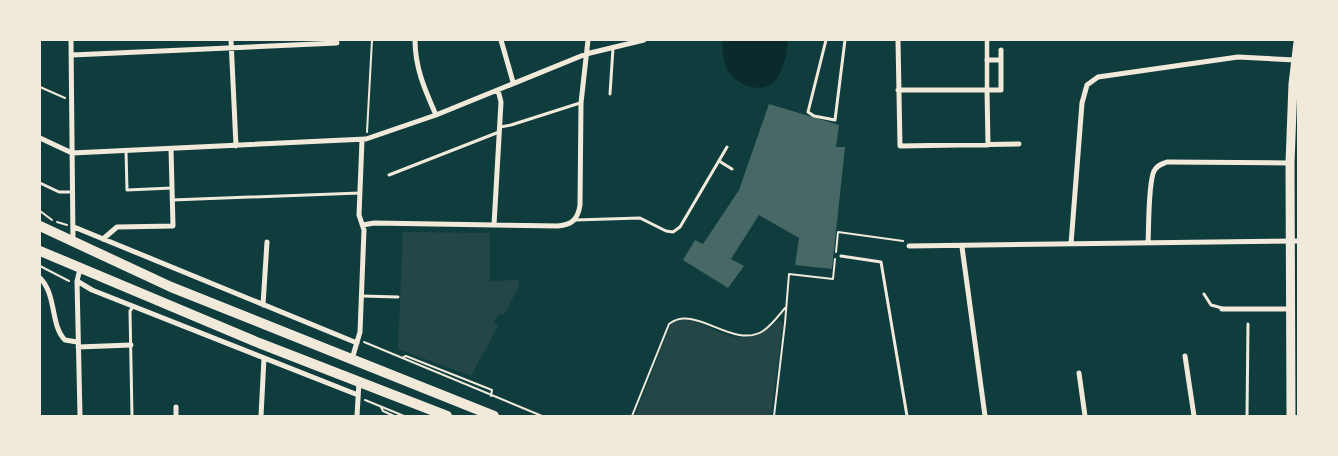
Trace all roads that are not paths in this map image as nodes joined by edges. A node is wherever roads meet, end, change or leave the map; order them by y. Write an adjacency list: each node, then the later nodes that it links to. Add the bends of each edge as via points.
1 (71, 40): 17 (street)
2 (231, 40): 13 (street)
3 (415, 40): 28 (street, via 420,79)
4 (501, 40): 21 (street)
5 (588, 40): 16 (street)
6 (644, 40): 14 (street)
7 (826, 40): 8 (lane, via 808,112 835,120)
8 (845, 40)
9 (898, 40): 23 (street)
10 (987, 40): 18 (street)
11 (1298, 42): 20 (main road)
12 (338, 43): 13 (street)
13 (231, 47): 17 (street); 34 (street)
14 (613, 47): 16 (street); 25 (lane)
15 (1001, 50): 19 (street)
16 (586, 54): 21 (street); 26 (street)
17 (72, 55): 38 (street)
18 (987, 60): 19 (street); 24 (street)
19 (1001, 60): 24 (street, via 1001,90)
20 (1295, 60): 27 (main road); 57 (street, via 1238,57 1098,77 1087,85 1082,103)
21 (514, 82): 22 (street)
22 (498, 90): 28 (street); 29 (street, via 501,102)
23 (898, 90): 24 (street); 33 (street, via 900,146)
24 (987, 90): 33 (street)
25 (610, 94)
26 (581, 103): 29 (lane); 48 (street, via 580,205)
27 (1294, 113): 40 (main road)
28 (436, 115): 31 (street)
29 (499, 129): 42 (lane); 50 (street)
30 (40, 138): 38 (street)
31 (364, 139): 34 (street); 46 (street)
32 (1019, 144): 33 (street)
33 (988, 145)
34 (236, 146): 36 (street)
35 (727, 146): 39 (lane)
36 (171, 149): 37 (street); 44 (street)
37 (126, 151): 38 (street); 44 (lane, via 127,190)
38 (72, 153): 45 (street)
39 (719, 161): 41 (lane); 48 (lane, via 680,227 673,232 640,218)
40 (1290, 164): 54 (main road); 58 (street, via 1160,164 1154,171)
41 (732, 169)
42 (389, 175)
43 (40, 183): 45 (lane, via 59,192)
44 (172, 188): 47 (street)
45 (73, 192): 52 (street)
46 (360, 193): 47 (lane); 49 (street, via 359,215)
47 (172, 200): 53 (street, via 173,226 116,227)
48 (575, 220): 50 (street, via 558,226)
49 (363, 225): 50 (street); 67 (street)
50 (494, 225)
51 (40, 226): 55 (highway)
52 (74, 227): 53 (street); 55 (street)
53 (103, 239): 69 (street)
54 (1294, 241): 58 (street); 72 (main road)
55 (73, 242): 79 (highway, via 171,287)
56 (267, 242): 69 (street)
57 (1071, 244): 58 (street); 60 (street)
58 (1148, 244)
59 (909, 246): 60 (street)
60 (962, 247): 92 (street)
61 (40, 251): 63 (highway)
62 (841, 256): 91 (lane, via 881,262)
63 (80, 269): 65 (street); 81 (highway)
64 (40, 278): 75 (street, via 50,294 60,334 65,340)
65 (77, 281): 70 (street); 75 (street)
66 (1204, 294): 71 (lane, via 1211,305)
67 (362, 296): 68 (lane); 74 (street)
68 (398, 297)
69 (263, 305): 74 (street)
70 (133, 306): 76 (lane, via 130,311); 78 (street)
71 (1222, 309): 72 (street)
72 (1291, 309): 96 (main road)
73 (1248, 324): 95 (lane)
74 (357, 341): 79 (street)
75 (78, 344): 76 (street); 84 (street)
76 (131, 345): 85 (lane)
77 (1186, 356): 94 (street)
78 (264, 358): 82 (street); 87 (street)
79 (352, 359): 90 (highway)
80 (1080, 373): 93 (street)
81 (359, 382): 82 (street); 89 (highway)
82 (358, 395): 88 (street)
83 (176, 407): 86 (street)
84 (80, 416)
85 (132, 416)
86 (176, 416)
87 (261, 416)
88 (357, 416)
89 (447, 416)
90 (494, 416)
91 (907, 416)
92 (985, 416)
93 (1085, 416)
94 (1194, 416)
95 (1246, 416)
96 (1290, 416)

